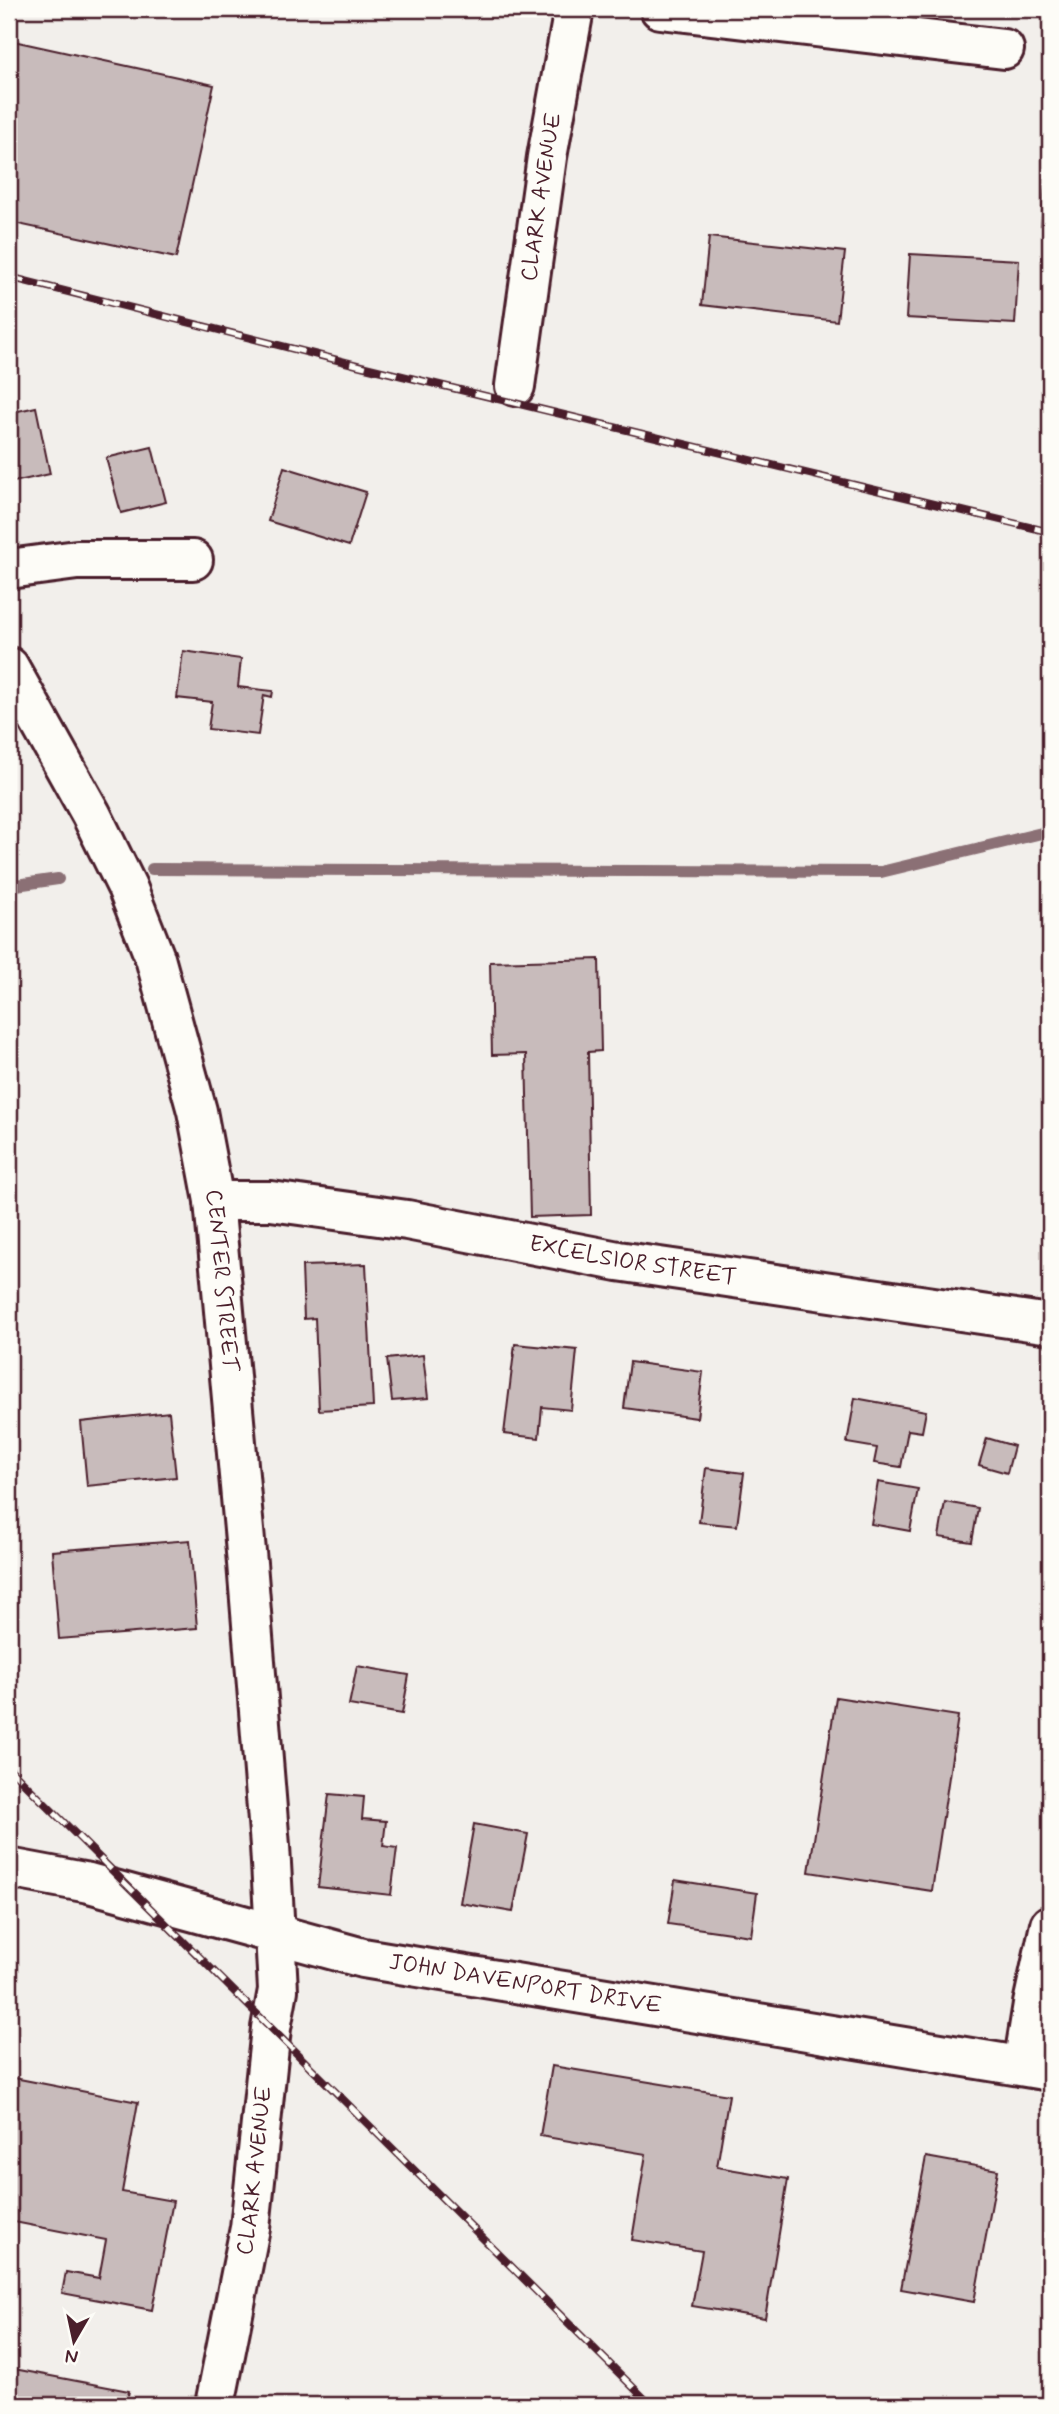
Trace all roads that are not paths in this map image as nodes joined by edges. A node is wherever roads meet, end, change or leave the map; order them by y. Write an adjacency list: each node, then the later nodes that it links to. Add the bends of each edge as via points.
1 (574, 9): 4 (street, CLARK AVENUE, via 547,157)
2 (660, 9): 3 (street)
3 (1004, 49)
4 (515, 386)
5 (193, 559): 6 (street, via 78,560)
6 (9, 569)
7 (9, 667): 8 (street, CENTER STREET, via 91,814 150,946 197,1111)
8 (214, 1201): 9 (street, EXCELSIOR STREET, via 271,1201 407,1220 618,1261); 12 (street, CENTER STREET)
9 (1050, 1324)
10 (9, 1868): 12 (street, JOHN DAVENPORT DRIVE, via 89,1883)
11 (1050, 1925): 13 (street, via 1033,2004)
12 (275, 1934): 13 (street, JOHN DAVENPORT DRIVE, via 363,1958); 14 (street, CLARK AVENUE, via 278,1990 250,2228)
13 (1037, 2069)
14 (215, 2405)

